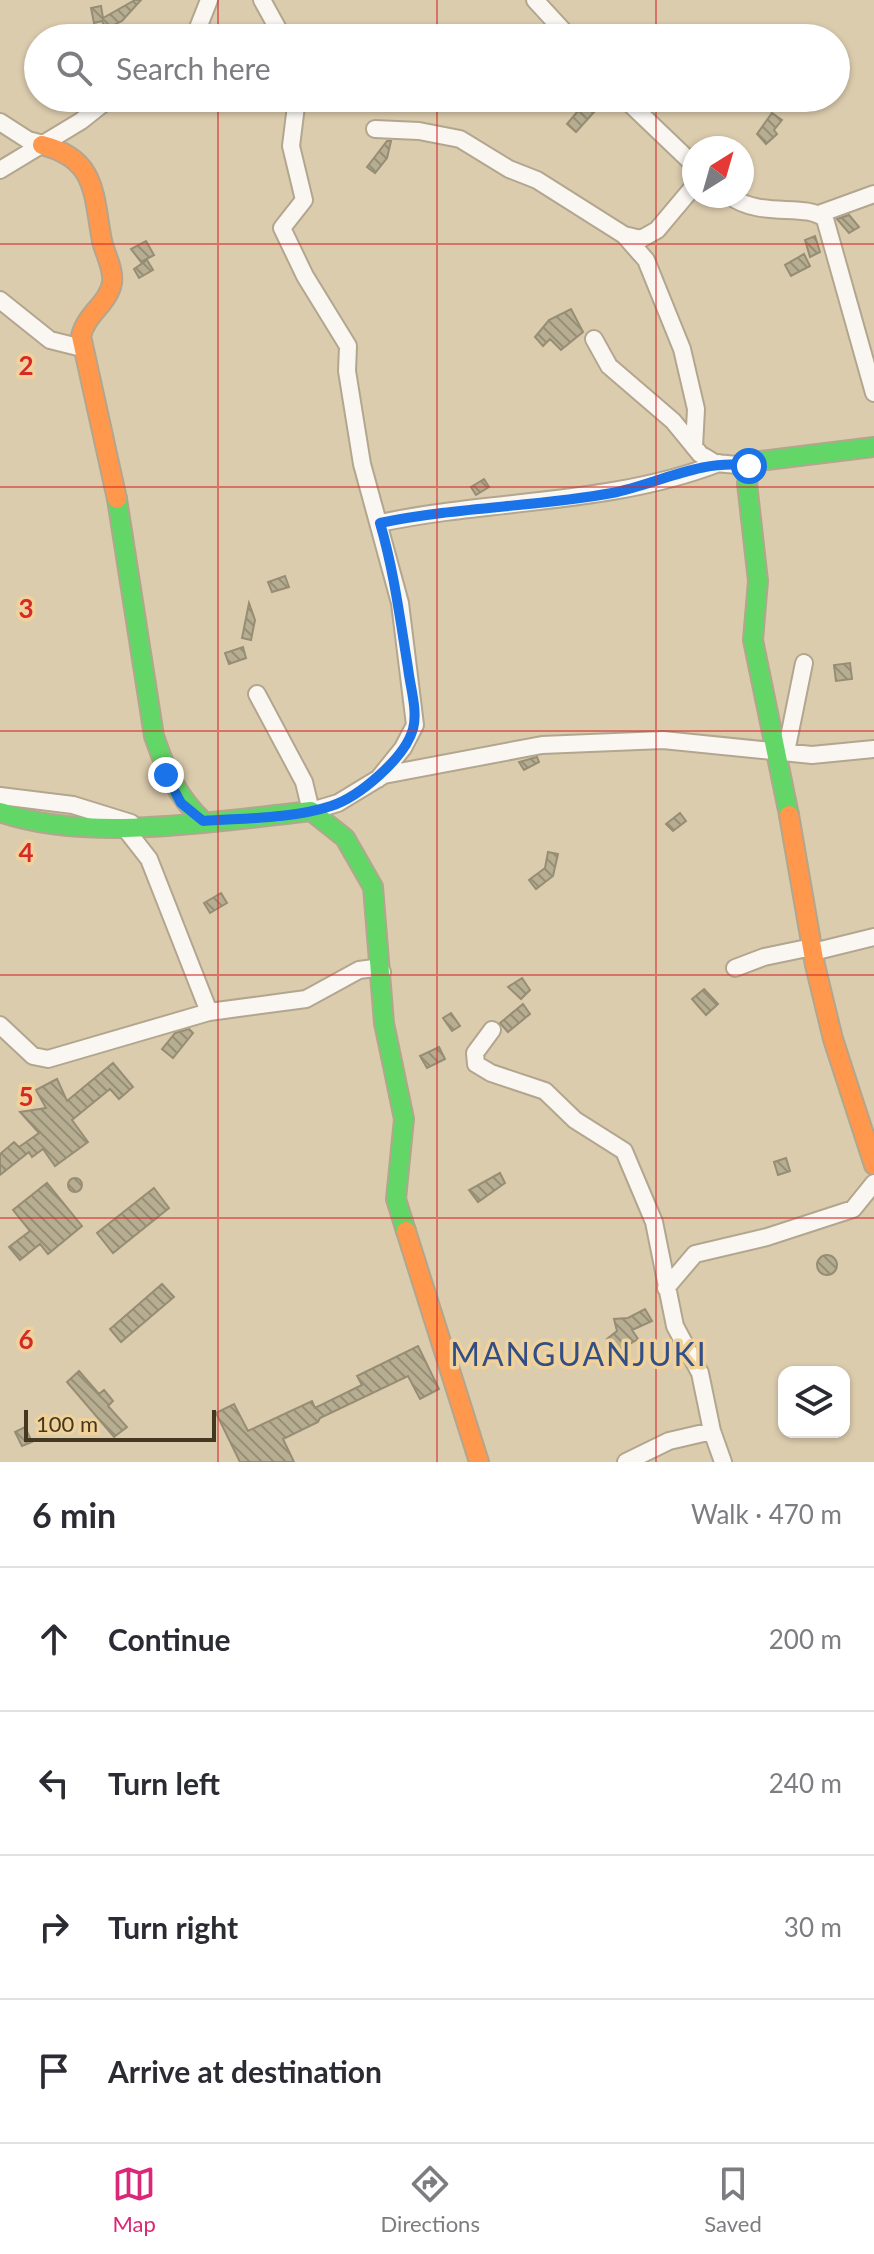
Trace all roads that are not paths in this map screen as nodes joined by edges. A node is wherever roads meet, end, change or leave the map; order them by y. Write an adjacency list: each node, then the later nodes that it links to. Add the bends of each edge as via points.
1 (209, 0): 4 (street)
2 (262, 0): 5 (street)
3 (535, 0): 6 (street)
4 (200, 24)
5 (275, 24)
6 (557, 24)
7 (90, 112): 12 (street)
8 (295, 112): 28 (street, via 291,146 304,200 282,228 348,346 362,464)
9 (639, 112): 13 (street)
10 (0, 122): 12 (street)
11 (375, 129): 19 (street, via 460,139)
12 (43, 145): 14 (street); 22 (street, via 70,152 87,174 111,270 108,292 85,321)
13 (682, 154)
14 (0, 170)
15 (874, 194): 18 (street)
16 (682, 202): 19 (street, via 648,237)
17 (754, 207): 18 (street)
18 (819, 214): 23 (street, via 831,233)
19 (624, 235): 24 (street, via 646,260 682,349 696,409)
20 (0, 300): 22 (street, via 50,340)
21 (594, 339): 24 (street, via 609,366 673,421)
22 (82, 348): 37 (street, via 128,553 136,639 161,755 171,788)
23 (874, 393)
24 (694, 447): 26 (street)
25 (874, 447): 27 (street, via 766,459)
26 (719, 463): 27 (street); 28 (street, via 611,493)
27 (749, 466): 32 (street, via 758,590 753,640)
28 (380, 523): 33 (street, via 400,603 415,725)
29 (804, 663): 32 (street)
30 (257, 694): 35 (street, via 304,782)
31 (874, 749): 32 (street, via 833,755)
32 (780, 751): 33 (street, via 650,740 542,745); 40 (street)
33 (378, 779): 35 (street, via 338,803)
34 (0, 796): 38 (street, via 73,805)
35 (311, 811): 37 (street); 42 (street, via 345,838 373,887)
36 (0, 812): 38 (street, via 20,819)
37 (203, 821): 38 (street)
38 (129, 826): 43 (street, via 149,859)
39 (874, 937): 40 (street)
40 (813, 950): 41 (street, via 764,957); 46 (street, via 840,1065)
41 (735, 968)
42 (382, 972): 43 (street, via 359,970 306,999); 50 (street, via 384,1023 404,1119 396,1199)
43 (209, 1012): 44 (street, via 48,1059 33,1056)
44 (0, 1025)
45 (492, 1030): 48 (street, via 475,1053 476,1064 545,1091 575,1120 624,1151 654,1222)
46 (873, 1157)
47 (874, 1183): 48 (street, via 853,1209 695,1254)
48 (666, 1288): 49 (street, via 678,1333 704,1388)
49 (712, 1431): 51 (street, via 669,1441); 52 (street)
50 (479, 1462)
51 (626, 1462)
52 (723, 1462)

